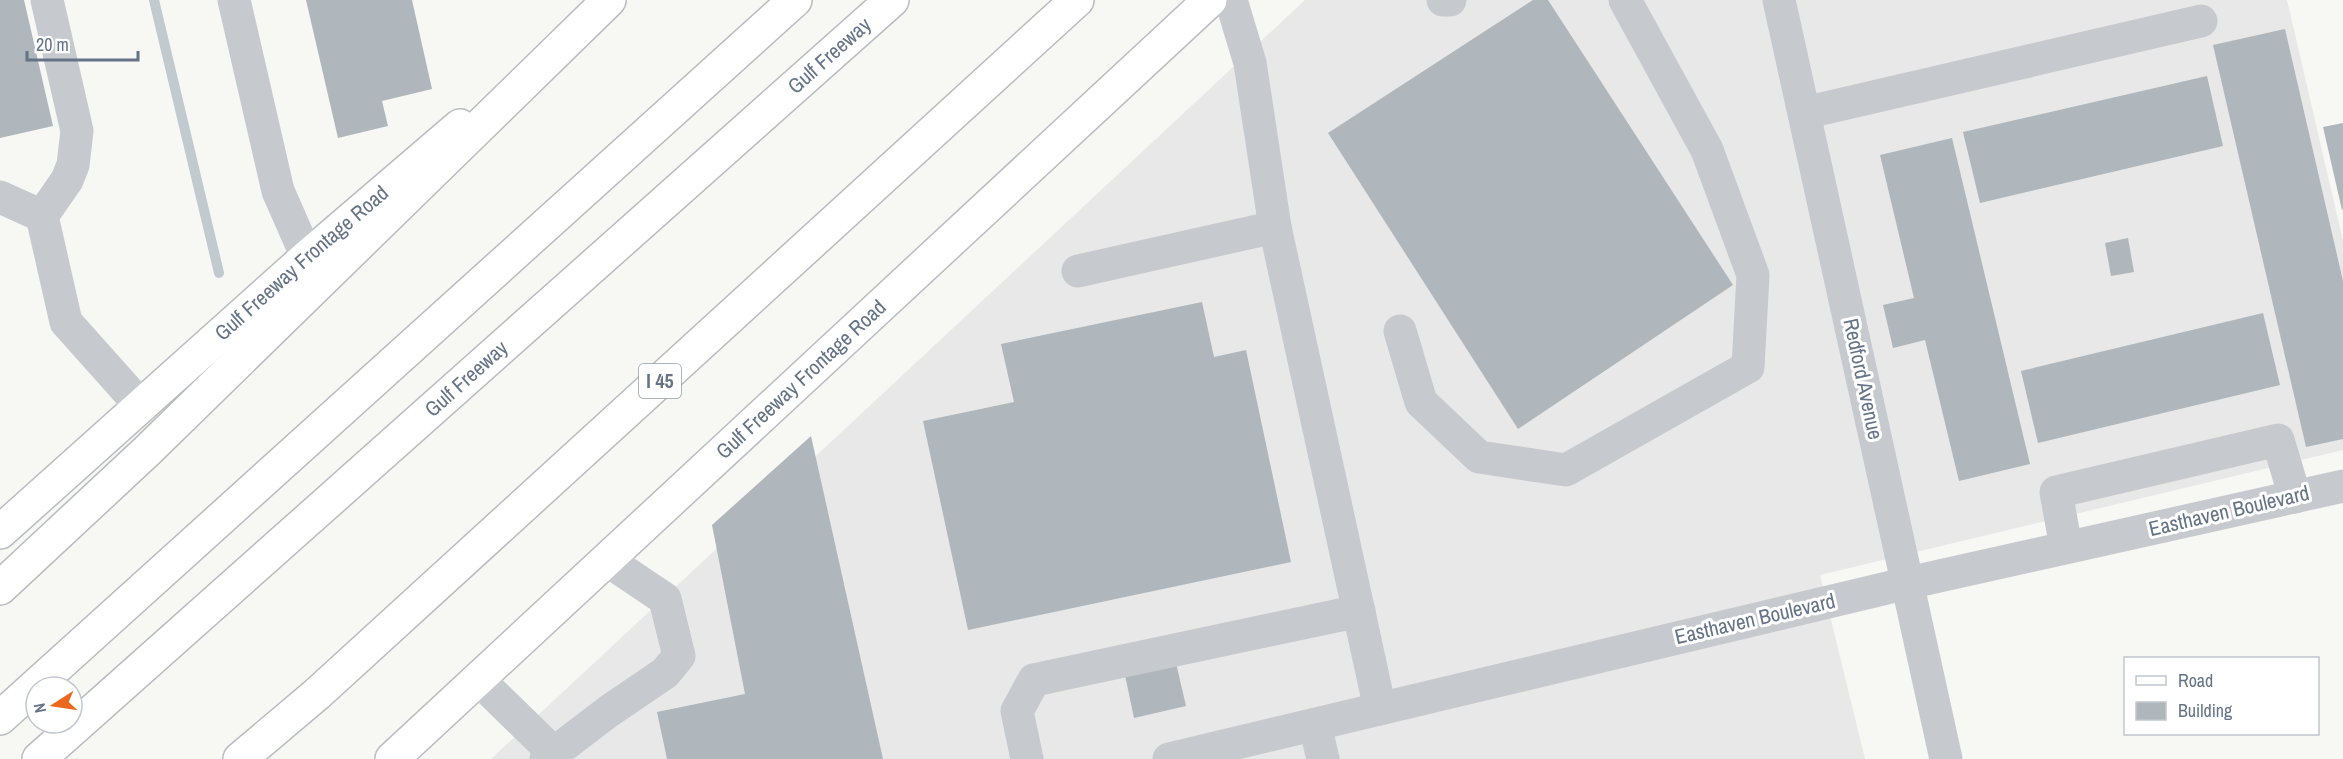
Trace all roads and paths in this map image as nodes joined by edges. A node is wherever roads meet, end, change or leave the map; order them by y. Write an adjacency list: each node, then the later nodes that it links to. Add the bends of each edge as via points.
1 (47, 0): 16 (street, via 77,131 68,180)
2 (234, 0): 18 (street, via 278,191)
3 (608, 0): 18 (main road, Gulf Freeway Frontage Road); 28 (main road, via 147,451)
4 (795, 0): 32 (main road)
5 (892, 0): 35 (main road, Gulf Freeway)
6 (1077, 0): 36 (main road, I 45, via 317,694)
7 (1210, 0): 26 (main road, Gulf Freeway Frontage Road)
8 (1231, 0): 17 (street, via 1251,63)
9 (1443, 0): 10 (street)
10 (1450, 0)
11 (1625, 0): 20 (street, via 1707,150 1753,275 1748,367 1566,470 1479,458 1421,402)
12 (1779, 0): 14 (street, Redford Avenue)
13 (2201, 21): 14 (street)
14 (1804, 113): 27 (street, Redford Avenue)
15 (0, 197): 16 (street)
16 (42, 216): 21 (street, via 66,322)
17 (1275, 227): 19 (street); 29 (street)
18 (307, 257): 21 (main road, Gulf Freeway Frontage Road)
19 (1078, 271)
20 (1400, 331)
21 (141, 406): 24 (main road, Gulf Freeway Frontage Road)
22 (2343, 486): 23 (street, Easthaven Boulevard)
23 (2295, 496): 25 (street, Easthaven Boulevard); 25 (street, via 2278,440 2056,492)
24 (0, 532)
25 (2066, 547): 27 (street, Easthaven Boulevard)
26 (607, 560): 30 (main road, Gulf Freeway Frontage Road); 34 (street, via 665,598 679,656 665,673)
27 (1908, 583): 31 (street, Easthaven Boulevard); 41 (street, Redford Avenue)
28 (0, 588)
29 (1359, 611): 31 (street); 38 (street, via 1034,680 1017,711)
30 (478, 679): 34 (street); 37 (main road, Gulf Freeway Frontage Road)
31 (1380, 709): 33 (street, Easthaven Boulevard)
32 (0, 718)
33 (1315, 725): 39 (street, Easthaven Boulevard); 40 (street)
34 (550, 756)
35 (39, 759)
36 (240, 759)
37 (392, 759)
38 (1027, 759)
39 (1169, 759)
40 (1323, 759)
41 (1946, 759)

